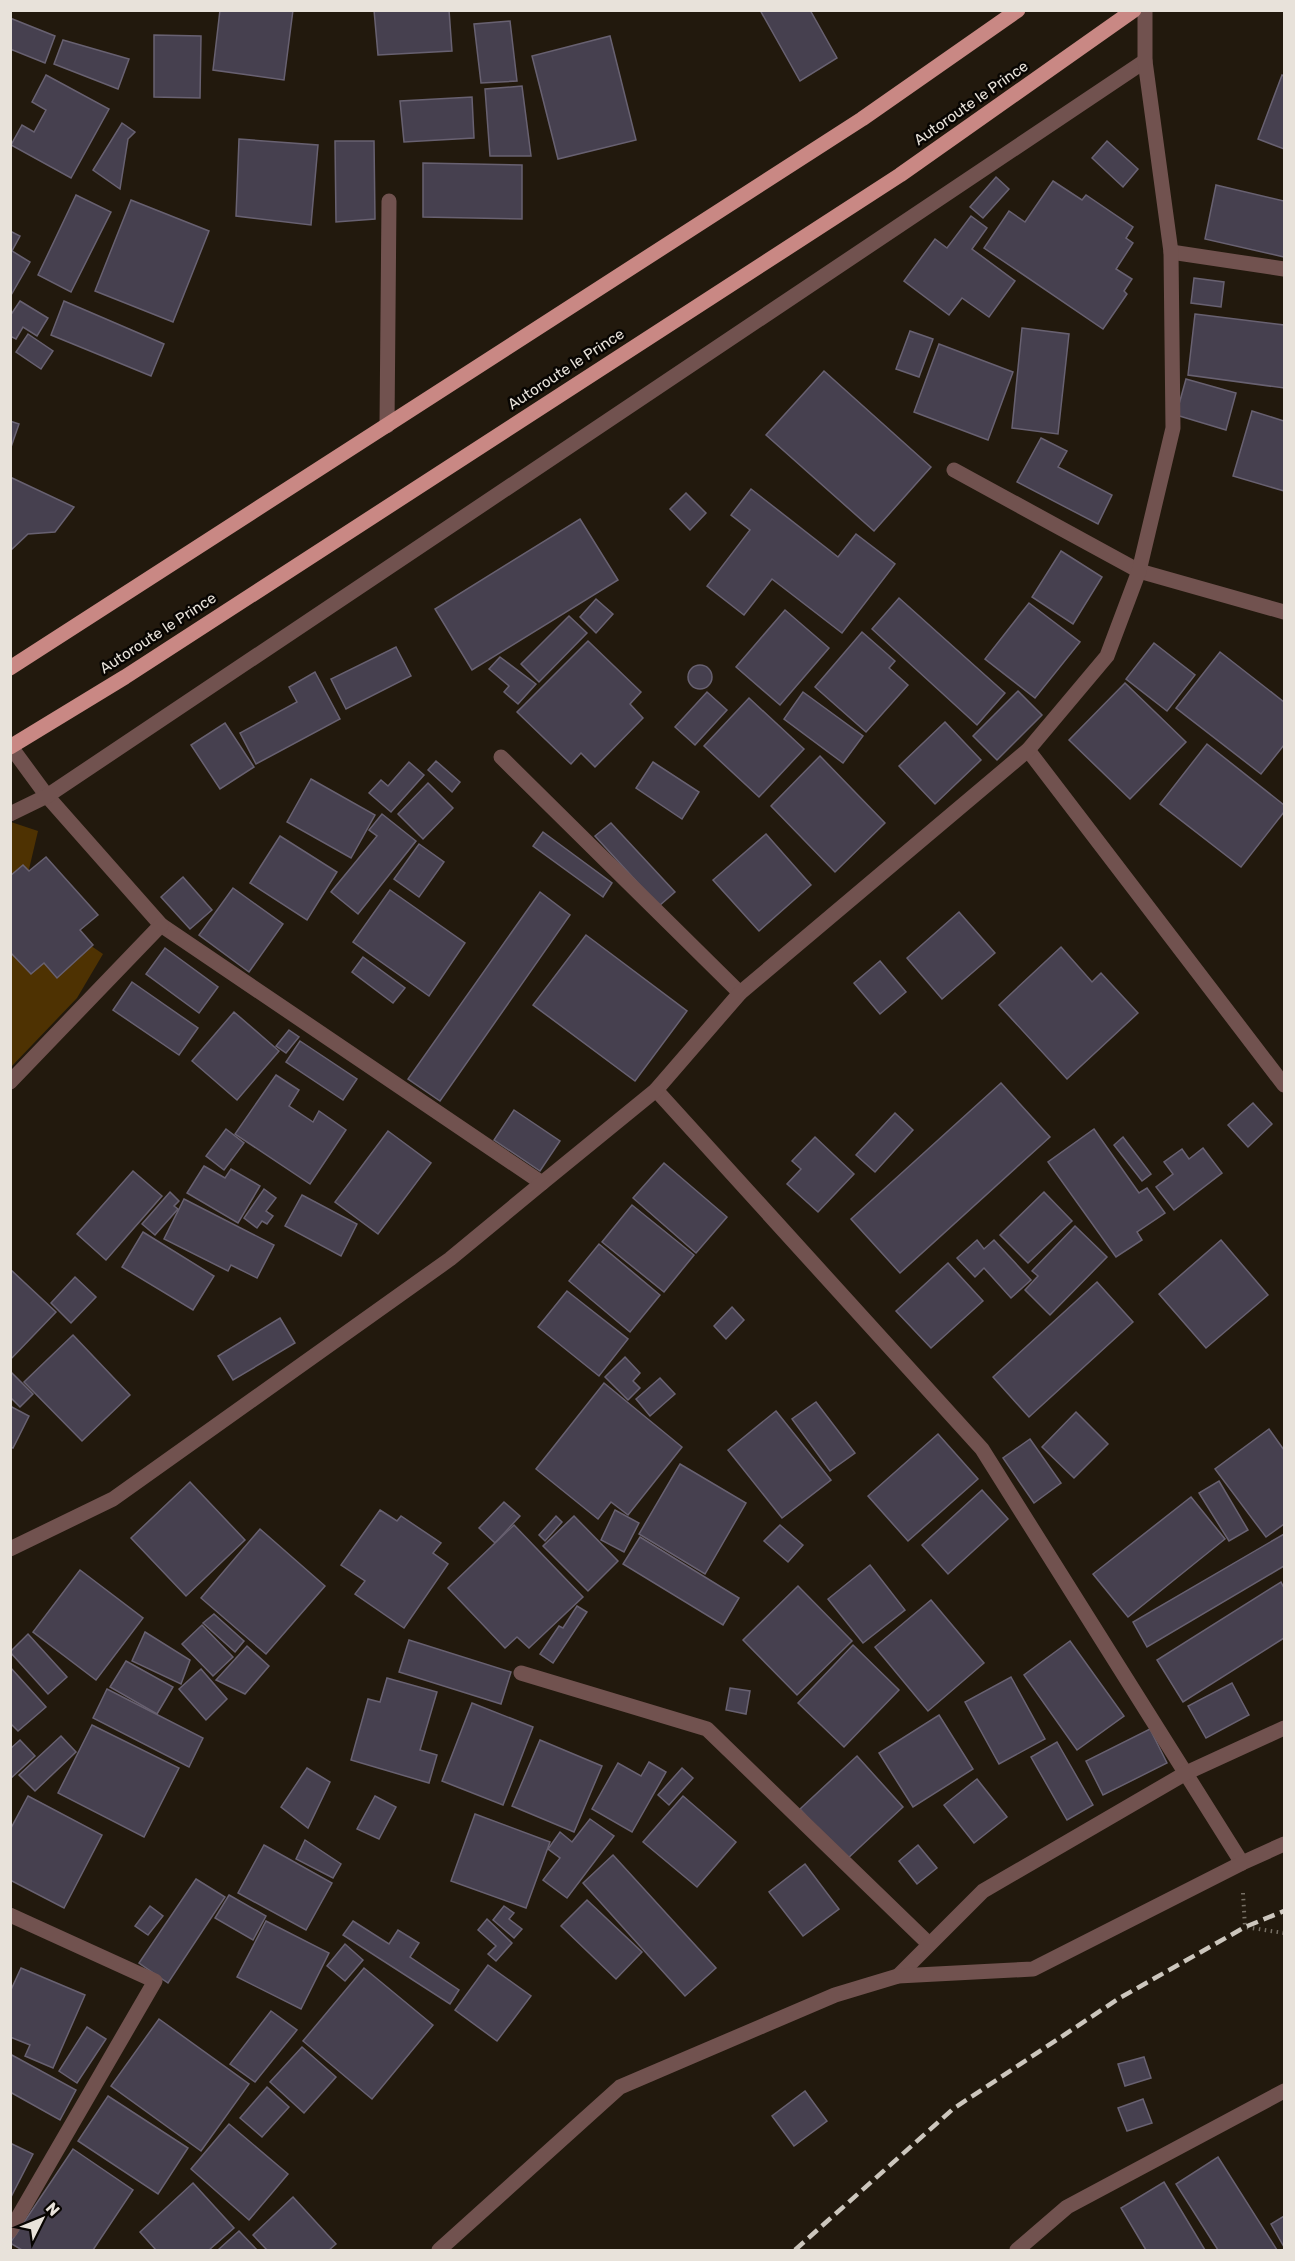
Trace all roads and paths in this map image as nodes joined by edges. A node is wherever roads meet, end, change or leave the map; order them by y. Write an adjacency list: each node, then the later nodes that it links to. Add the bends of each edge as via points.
1 (1018, 10): 8 (main road, via 862,119)
2 (1134, 10): 13 (main road, Autoroute le Prince, via 900,175)
3 (1145, 10): 4 (street)
4 (1146, 61): 6 (street); 16 (street)
5 (388, 201): 8 (street)
6 (1171, 252): 7 (street); 10 (street, via 1173,428)
7 (1284, 269)
8 (387, 426): 12 (main road)
9 (954, 470): 10 (street)
10 (1138, 571): 11 (street); 14 (street, via 1107,656)
11 (1284, 612)
12 (10, 668)
13 (11, 747): 16 (street)
14 (1028, 750): 19 (street); 21 (street)
15 (501, 757): 19 (street)
16 (46, 796): 17 (street); 18 (street)
17 (10, 814)
18 (161, 925): 20 (street); 23 (street)
19 (740, 993): 22 (street)
20 (10, 1082)
21 (1284, 1085)
22 (656, 1090): 23 (street); 27 (street, via 982,1449)
23 (543, 1183): 24 (street, via 450,1259 113,1499)
24 (10, 1549)
25 (521, 1673): 32 (street, via 707,1729)
26 (1284, 1728): 27 (street)
27 (1186, 1773): 29 (street); 32 (street, via 983,1891)
28 (1284, 1844): 29 (street)
29 (1242, 1863): 31 (path, via 1245,1927); 33 (street, via 1033,1969)
30 (10, 1916): 35 (street, via 155,1981)
31 (1284, 1933)
32 (929, 1944): 33 (street)
33 (898, 1976): 36 (street, via 835,1995 620,2088)
34 (1284, 2091): 37 (street, via 1066,2207)
35 (10, 2232)
36 (439, 2250)
37 (1017, 2250)

